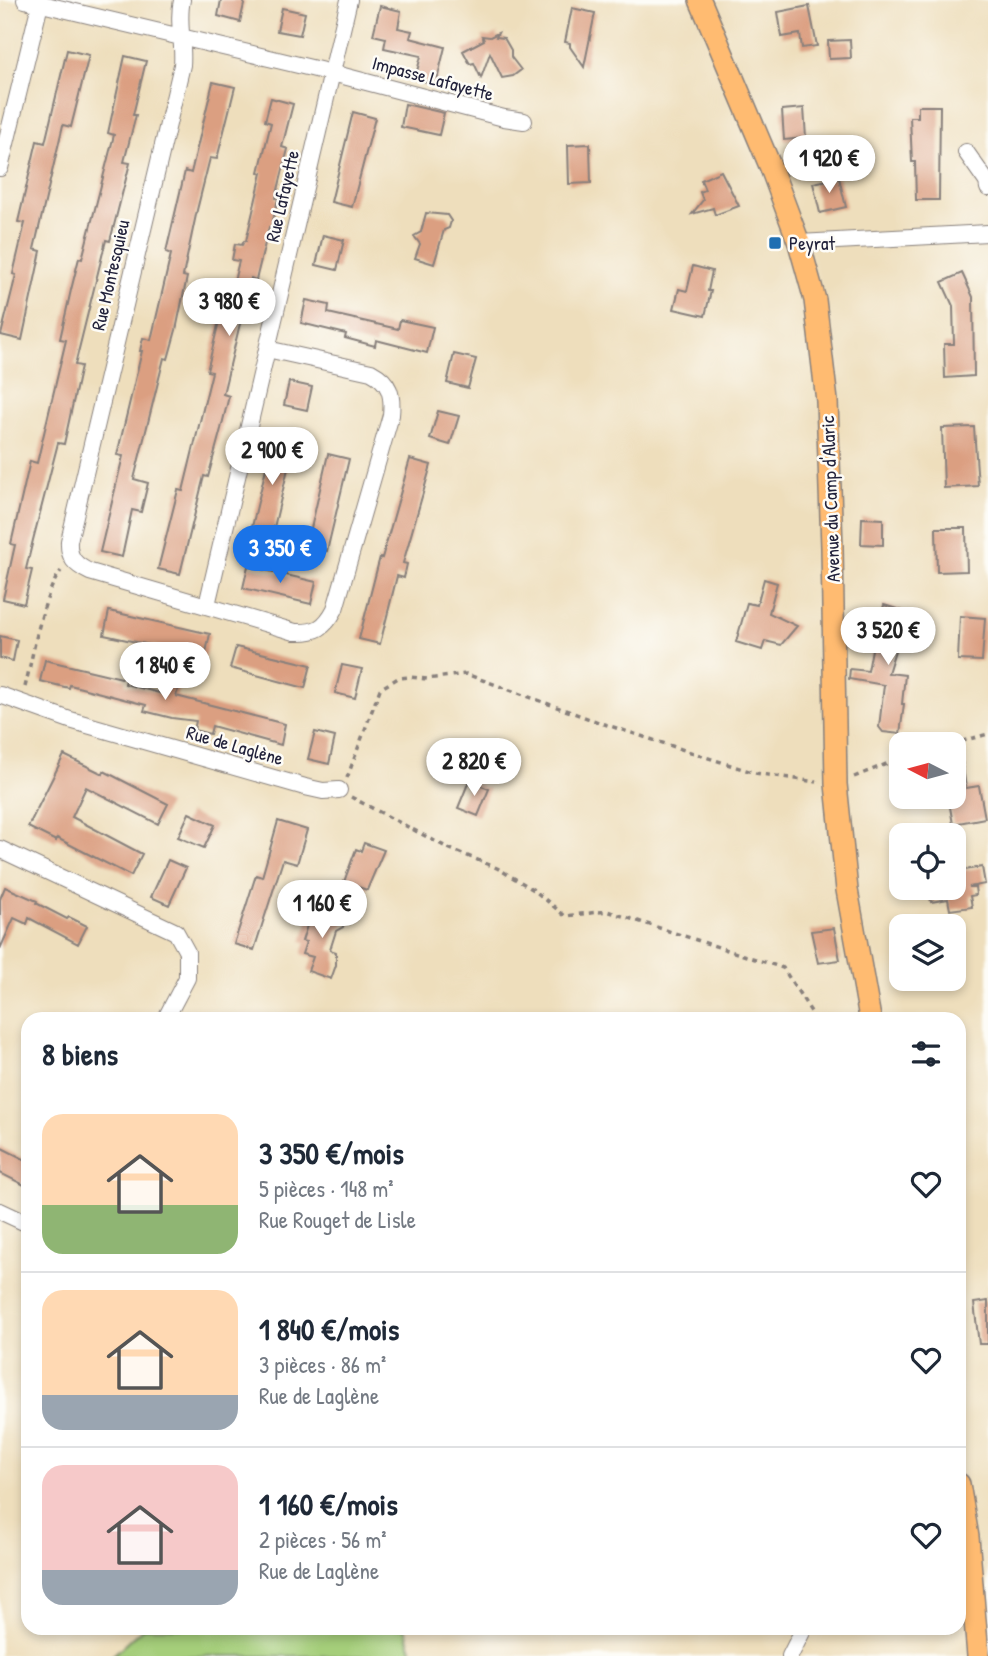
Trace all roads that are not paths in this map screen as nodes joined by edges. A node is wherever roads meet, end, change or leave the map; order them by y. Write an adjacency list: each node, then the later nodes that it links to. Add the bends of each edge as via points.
1 (182, 0): 5 (street, Rue Montesquieu)
2 (349, 0): 6 (street, Rue Lafayette)
3 (699, 0): 12 (main road, Avenue du Camp d'Alaric)
4 (32, 2): 5 (street, Impasse Lafayette); 9 (street)
5 (183, 39): 6 (street, Impasse Lafayette); 14 (street, Rue Montesquieu, via 182,65 69,541 78,567)
6 (332, 73): 7 (street, Impasse Lafayette); 13 (street, Rue Lafayette)
7 (524, 121)
8 (966, 152): 10 (street)
9 (0, 168)
10 (988, 188)
11 (988, 233): 12 (street)
12 (799, 243): 19 (main road, Avenue du Camp d'Alaric, via 815,300 827,401 836,784 847,890)
13 (267, 349): 14 (street, Rue Lafayette); 14 (street, via 383,378 393,401 391,415 327,624 318,630 295,632)
14 (207, 605)
15 (0, 695): 16 (street, Rue de Laglène, via 70,720 306,787)
16 (339, 790)
17 (0, 849): 18 (street, via 176,932 187,953 187,978)
18 (169, 1012)
19 (869, 1012)
20 (0, 1211): 21 (street)
21 (21, 1221)
22 (966, 1527): 25 (main road)
23 (800, 1635): 24 (street)
24 (790, 1656)
25 (978, 1656)

